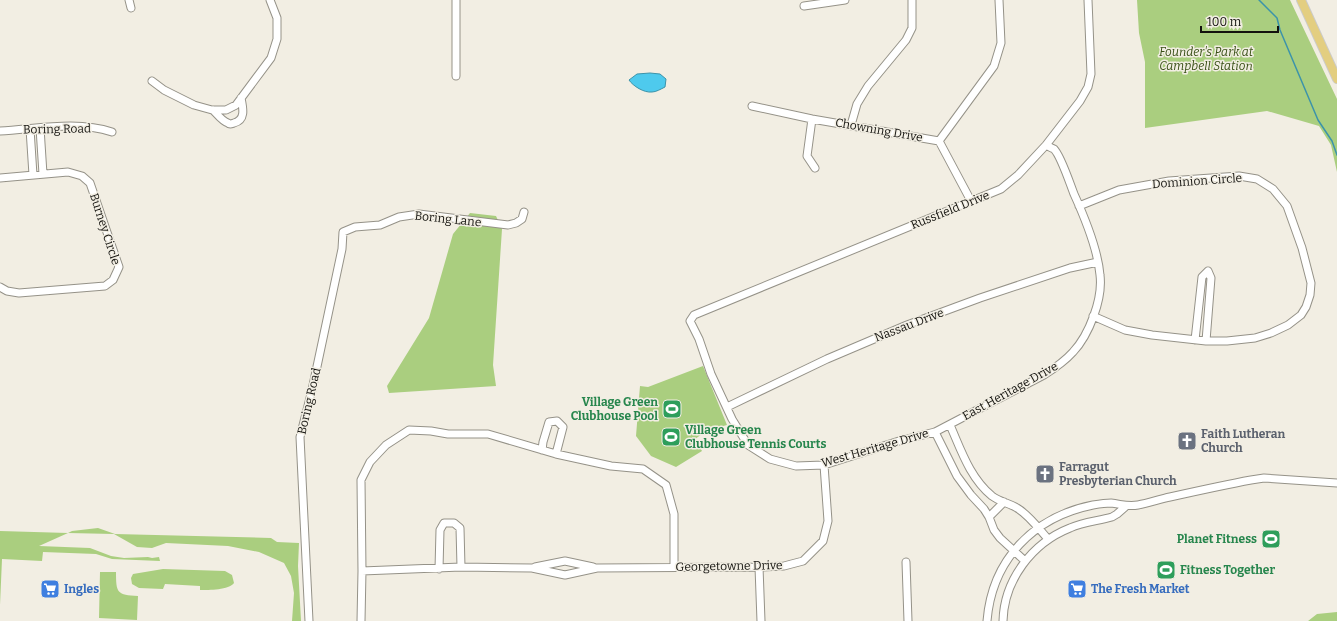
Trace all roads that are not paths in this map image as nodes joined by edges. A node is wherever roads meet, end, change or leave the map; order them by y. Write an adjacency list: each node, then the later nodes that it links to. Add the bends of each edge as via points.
1 (270, 0): 12 (street, via 277,18 277,40 271,58)
2 (456, 0): 9 (street)
3 (845, 0): 8 (street)
4 (912, 0): 16 (street, via 912,28 906,40 868,86 857,104)
5 (999, 0): 21 (street, via 1001,43 994,66)
6 (1088, 0): 22 (street, Russfield Drive, via 1091,74 1088,87)
7 (1301, 0): 10 (main road)
8 (804, 6)
9 (456, 76)
10 (1337, 79)
11 (152, 81): 14 (street, via 194,105)
12 (241, 98): 14 (street, via 236,106 226,110); 14 (street, via 243,113 237,122 226,123)
13 (752, 106): 15 (street, Chowning Drive)
14 (213, 110)
15 (812, 119): 16 (street, Chowning Drive); 23 (street, via 807,156)
16 (851, 125): 21 (street, Chowning Drive)
17 (40, 128): 18 (street, Boring Road); 20 (street, Boring Road, via 94,127); 24 (street)
18 (30, 129): 19 (street, Boring Road); 25 (street)
19 (0, 130)
20 (112, 132)
21 (939, 141): 27 (street, Chowning Drive)
22 (1046, 145): 27 (street, Russfield Drive, via 1001,189); 28 (street, East Heritage Drive, via 1055,150)
23 (815, 168)
24 (43, 174): 25 (street, Burney Circle); 32 (street, Burney Circle, via 68,172 82,176 90,183 119,267 113,280 105,286 19,293)
25 (33, 175): 26 (street, Burney Circle)
26 (0, 178)
27 (971, 201): 33 (street, Russfield Drive)
28 (1080, 206): 31 (street, East Heritage Drive); 36 (street, Dominion Circle, via 1119,190 1169,180 1239,176 1257,179 1273,189 1287,206 1302,248 1311,283 1306,307 1301,315 1288,325 1271,333 1255,338)
29 (524, 212): 30 (street, Boring Lane, via 522,219 513,224 419,214)
30 (343, 232): 59 (street, Boring Road, via 342,249 300,436)
31 (1098, 262): 34 (street, East Heritage Drive, via 1099,299); 37 (street, Nassau Drive, via 1070,268 907,325 827,359)
32 (0, 287)
33 (694, 315): 37 (street, West Heritage Drive, via 690,321)
34 (1093, 316): 35 (street, Dominion Circle, via 1125,330); 38 (street, East Heritage Drive, via 1074,351 1061,363 1044,375)
35 (1195, 340): 36 (street, Dominion Circle); 36 (street, via 1202,277 1208,271 1211,278)
36 (1206, 341)
37 (727, 408): 42 (street, West Heritage Drive, via 748,445 770,458 796,466)
38 (950, 425): 39 (street, East Heritage Drive); 44 (street, via 970,471 982,487)
39 (935, 432): 42 (street, West Heritage Drive); 46 (street, via 957,476)
40 (542, 450): 41 (street); 41 (street, via 549,422 556,421 563,427); 58 (street, via 488,434 448,434 409,430 386,445 370,462 361,480)
41 (556, 454): 53 (street, via 611,466 643,469 666,485 674,514)
42 (824, 465): 54 (street, Georgetowne Drive, via 828,521 823,541 803,561 784,566)
43 (1337, 483): 45 (street, via 1264,478)
44 (1004, 502): 46 (street); 47 (street, via 1019,509)
45 (1125, 507): 47 (street, via 1107,503 1082,508); 48 (street, via 1112,517 1076,525)
46 (989, 516): 49 (street, via 994,530)
47 (1038, 527): 48 (street); 49 (street)
48 (1048, 539): 50 (street)
49 (1013, 551): 50 (street); 63 (street, via 991,595)
50 (1025, 561): 64 (street, via 1007,597)
51 (906, 562): 62 (street)
52 (461, 567): 55 (street, Georgetowne Drive); 57 (street, Georgetowne Drive); 57 (street, via 460,528 454,522 444,523 440,530)
53 (674, 567): 54 (street, Georgetowne Drive); 56 (street, Georgetowne Drive)
54 (759, 567): 61 (street)
55 (532, 568): 56 (street, Georgetowne Drive, via 565,574); 56 (street, Georgetowne Drive, via 565,561)
56 (597, 568)
57 (439, 569): 58 (street, Georgetowne Drive)
58 (362, 571): 60 (street)
59 (309, 621)
60 (361, 621)
61 (761, 621)
62 (908, 621)
63 (987, 621)
64 (1003, 621)

